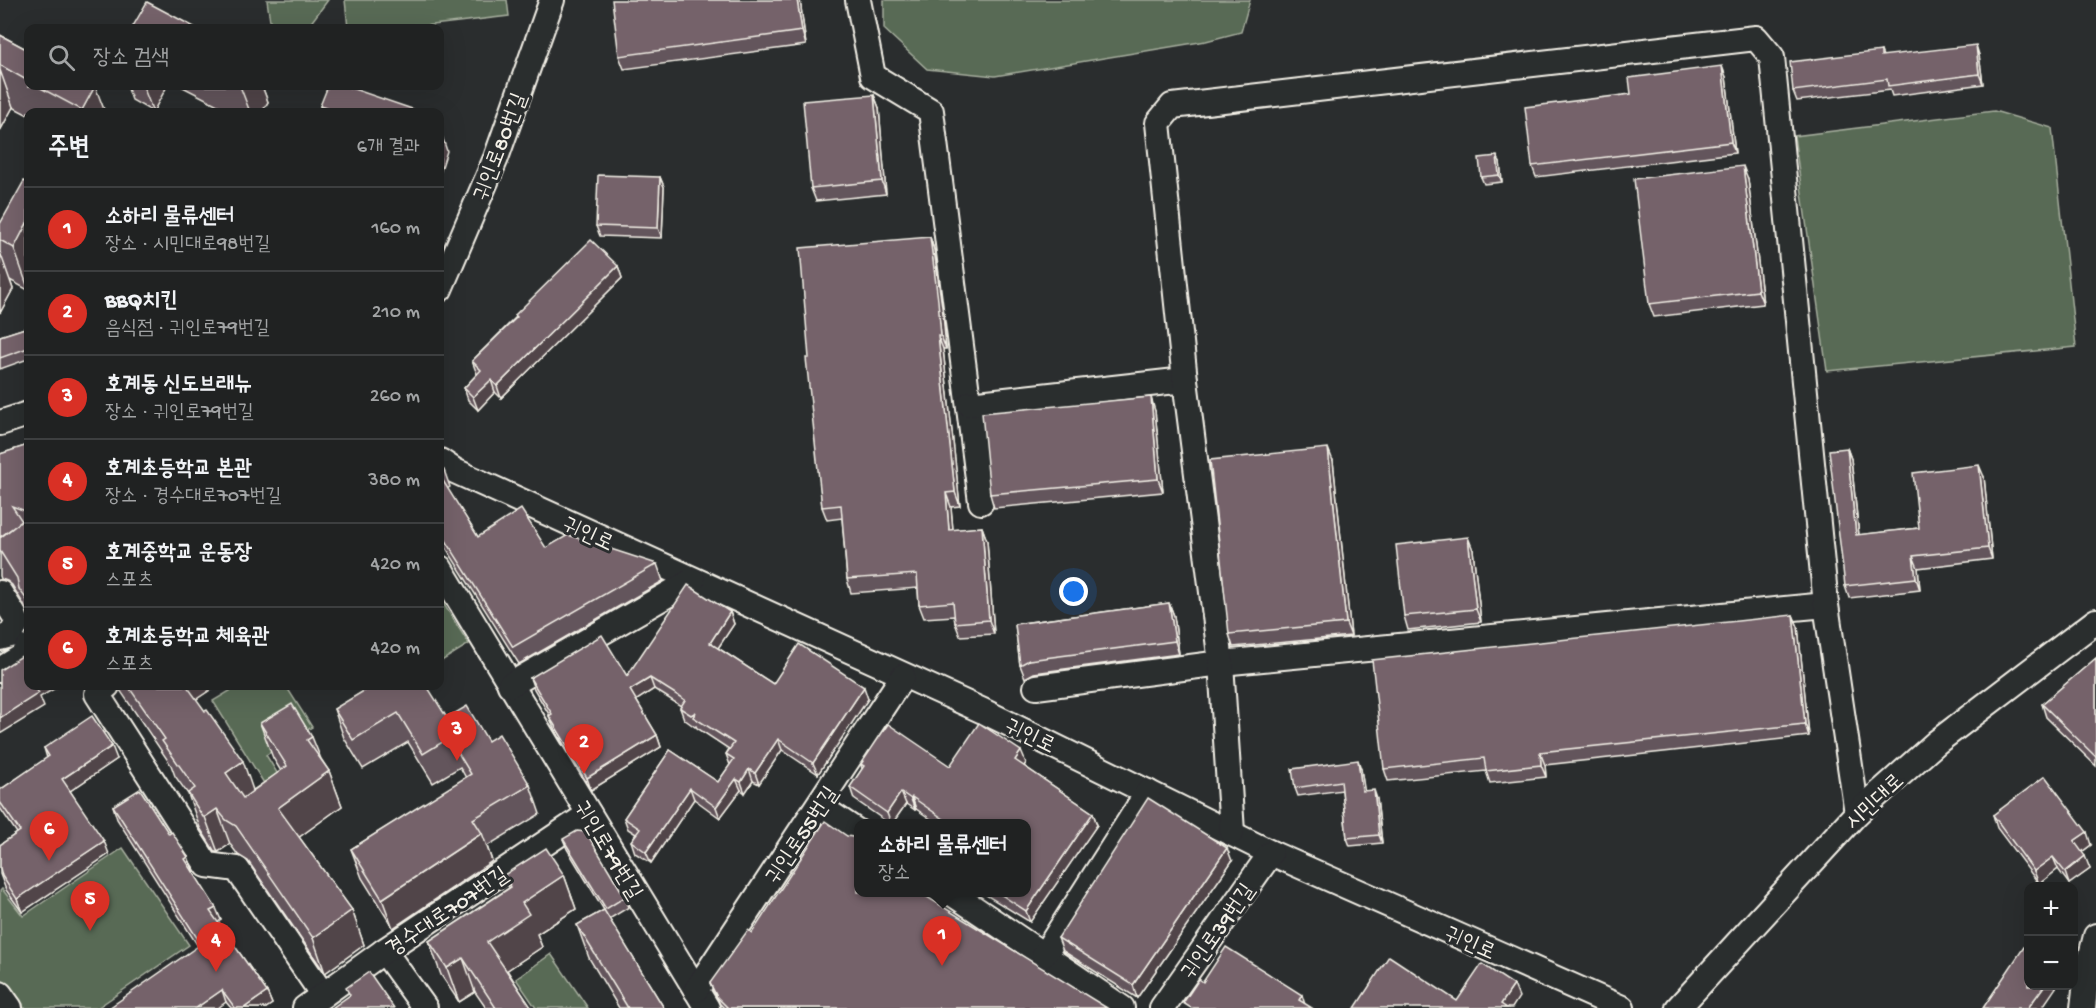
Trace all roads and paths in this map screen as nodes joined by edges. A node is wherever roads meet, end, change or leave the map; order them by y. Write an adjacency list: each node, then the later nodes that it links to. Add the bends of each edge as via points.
1 (552, 0): 3 (street, 귀인로80번길, via 496,158)
2 (858, 0): 5 (street, via 873,76 931,111)
3 (444, 280)
4 (1185, 380): 5 (street); 13 (street, via 1158,123 1172,106 1756,38 1772,57); 18 (street)
5 (969, 404): 9 (street)
6 (24, 415): 7 (street)
7 (0, 423)
8 (444, 464): 11 (street, 귀인로)
9 (981, 502)
10 (444, 575): 21 (street, 귀인로79번길)
11 (693, 580): 20 (street, 귀인로); 21 (street)
12 (0, 592): 15 (street)
13 (1826, 605): 18 (street); 26 (street)
14 (2096, 621): 26 (street, 시민대로, via 1937,742)
15 (23, 630): 16 (street)
16 (0, 638)
17 (24, 653): 19 (street)
18 (1221, 663): 22 (street); 29 (street)
19 (0, 670)
20 (903, 676): 24 (street, 귀인로); 25 (street, 귀인로55번길)
21 (510, 685): 27 (street, 귀인로79번길)
22 (1036, 687)
23 (102, 690): 37 (street, via 97,694 207,866 237,869)
24 (1149, 792): 29 (street, 귀인로); 34 (street)
25 (819, 806): 28 (street); 36 (street, 귀인로55번길)
26 (1857, 813): 43 (street, 시민대로)
27 (589, 814): 33 (street, 경수대로707번길); 36 (street, 귀인로79번길)
28 (854, 828)
29 (1232, 832): 30 (street, 귀인로)
30 (1271, 853): 41 (street, 귀인로39번길); 42 (street, 귀인로)
31 (957, 897): 34 (street)
32 (2096, 936): 44 (street)
33 (384, 951): 37 (street, 경수대로707번길); 39 (street)
34 (1044, 955): 40 (street)
35 (0, 994): 38 (street)
36 (701, 999)
37 (314, 1001)
38 (10, 1008)
39 (425, 1008)
40 (1122, 1008)
41 (1162, 1008)
42 (1623, 1008)
43 (1678, 1008)
44 (2083, 1008)

